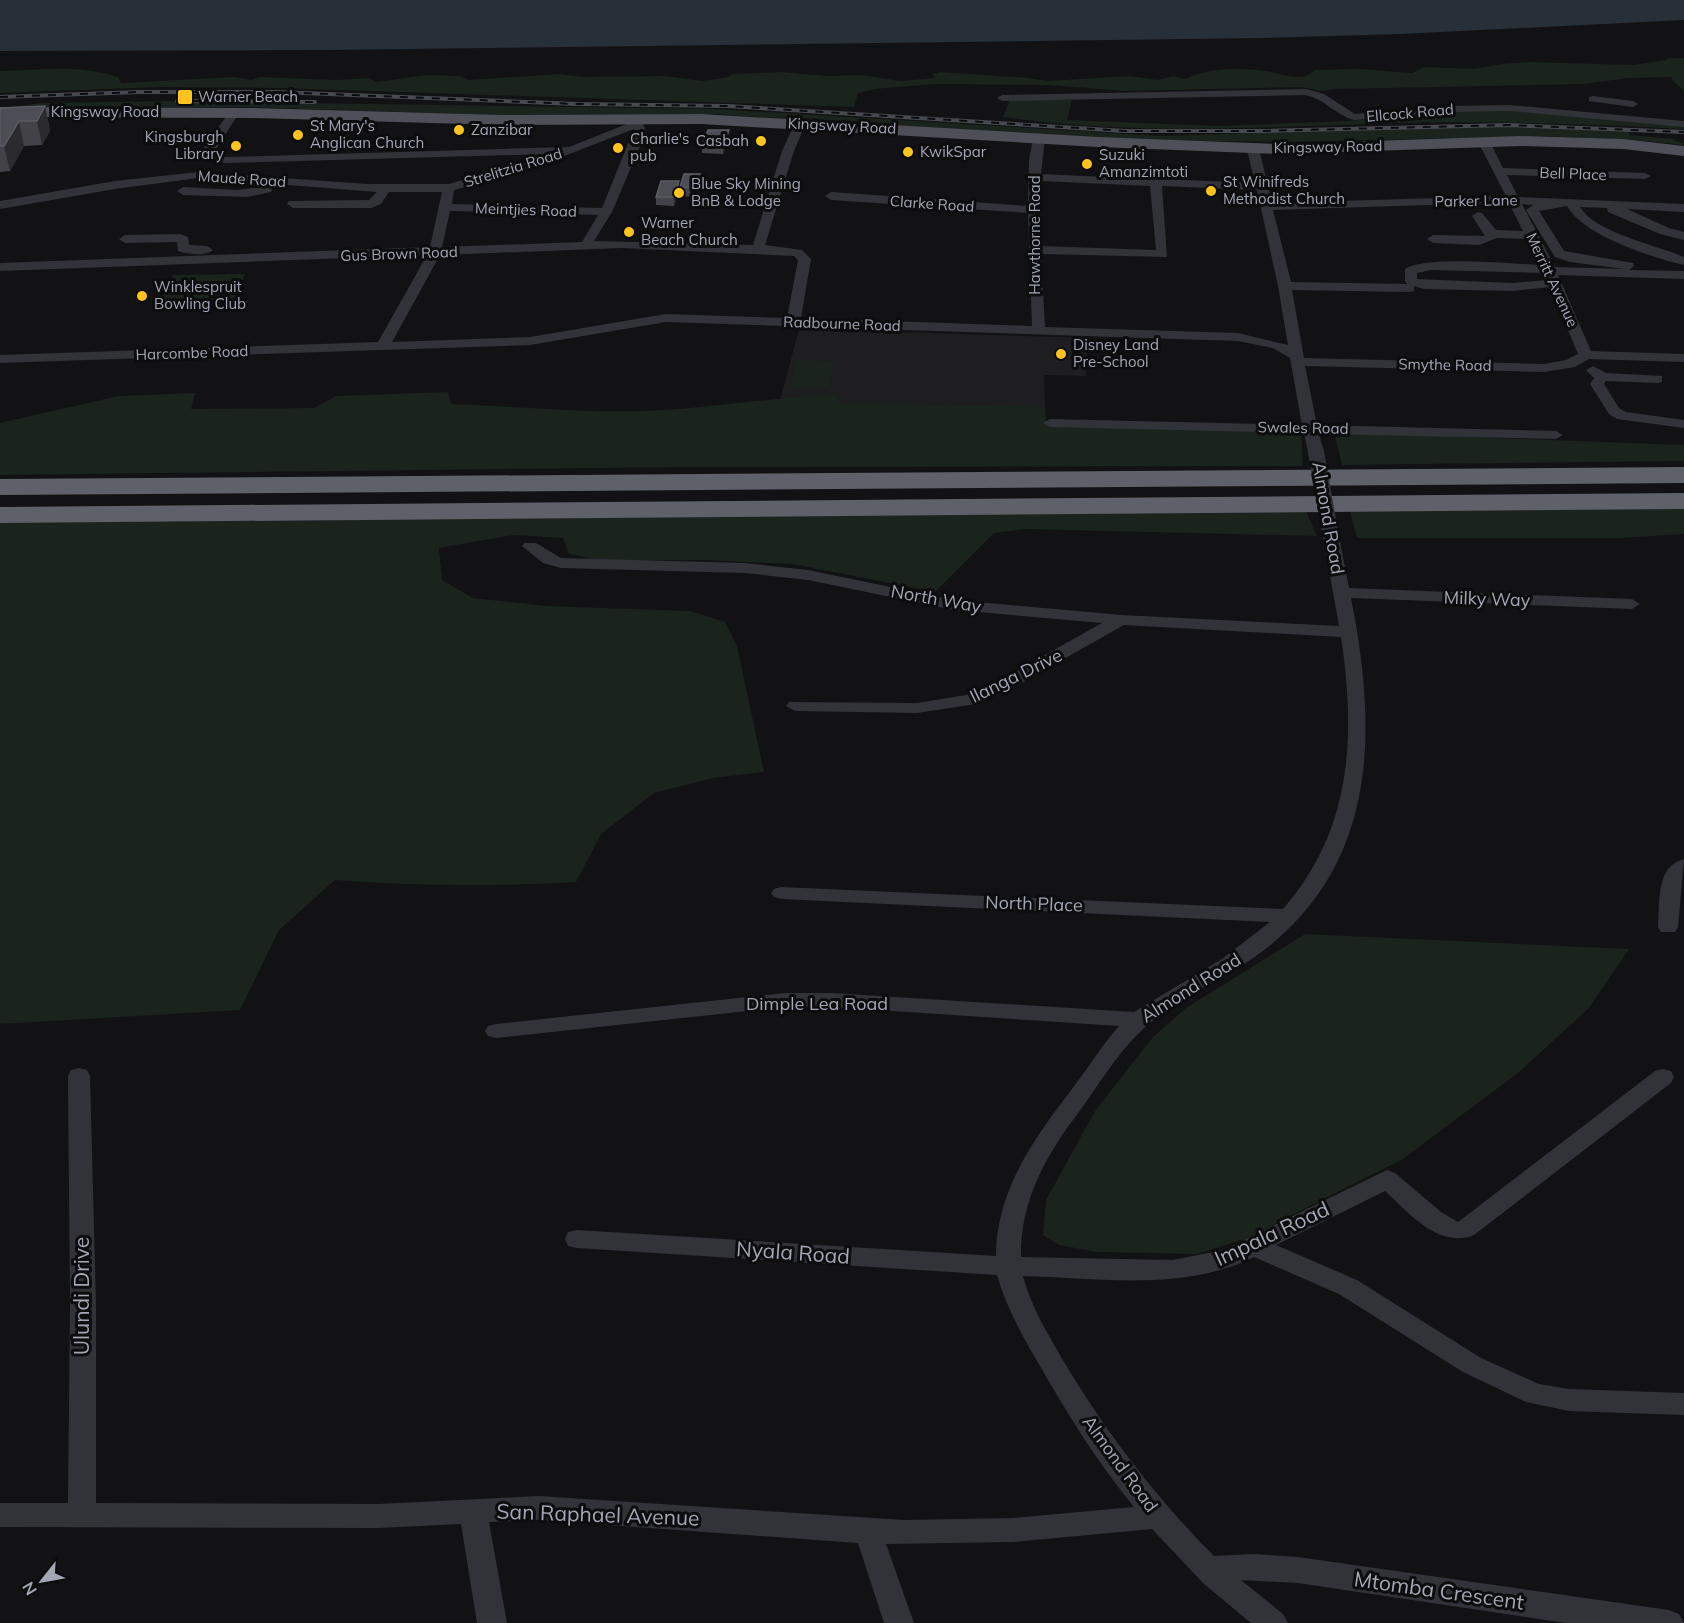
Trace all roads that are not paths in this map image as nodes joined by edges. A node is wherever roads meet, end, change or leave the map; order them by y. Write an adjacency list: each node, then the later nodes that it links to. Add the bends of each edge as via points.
1 (1002, 98): 5 (street, Ellcock Road, via 1306,92 1326,97 1340,111 1354,117 1498,108)
2 (1593, 99): 5 (street, via 1633,98)
3 (0, 112): 4 (main road, Kingsway Road)
4 (234, 113): 6 (main road, Kingsway Road); 12 (street, via 207,156 226,160)
5 (1632, 118): 8 (street, Ellcock Road)
6 (637, 122): 7 (main road, Kingsway Road); 12 (street, Strelitzia Road); 33 (street, via 640,132)
7 (800, 123): 9 (main road, Kingsway Road); 41 (street)
8 (1684, 124)
9 (1039, 139): 11 (main road, Kingsway Road); 16 (street, Hawthorne Road)
10 (1484, 142): 11 (main road, Kingsway Road); 13 (main road, Kingsway Road, via 1568,141); 14 (street, Merritt Avenue)
11 (1249, 147): 20 (street, Almond Road)
12 (571, 150): 21 (street, Strelitzia Road)
13 (1684, 151)
14 (1502, 171): 15 (street, Bell Place); 25 (street, Merritt Avenue)
15 (1645, 176)
16 (1035, 177): 17 (street); 32 (street, Hawthorne Road)
17 (1155, 180): 20 (street); 42 (street, via 1163,254)
18 (271, 182): 19 (street); 22 (street, Maude Road); 23 (street, via 267,189 258,191); 26 (street, Maude Road, via 190,176)
19 (166, 184)
20 (1263, 187): 30 (street, Almond Road)
21 (449, 188): 22 (street, Maude Road); 29 (street, Strelitzia Road)
22 (385, 189): 27 (street, via 371,204)
23 (183, 191)
24 (831, 196): 32 (street, Clarke Road)
25 (1513, 200): 28 (street, Parker Lane); 30 (street, Parker Lane); 36 (street, Merritt Avenue)
26 (0, 203)
27 (293, 204)
28 (1572, 205): 31 (street, Parker Lane); 37 (street, via 1620,210 1659,231); 45 (street, via 1588,221 1613,236); 46 (street, via 1533,208 1556,251 1570,258)
29 (447, 207): 33 (street, Meintjies Road); 43 (street, Strelitzia Road)
30 (1268, 207): 50 (street, Almond Road)
31 (1684, 207)
32 (1034, 210): 42 (street, Hawthorne Road)
33 (606, 212): 40 (street)
34 (1478, 216): 35 (street)
35 (1492, 234): 36 (street); 39 (street, via 1491,238 1479,241)
36 (1532, 235): 48 (street, Merritt Avenue)
37 (1684, 236)
38 (125, 239): 44 (street, via 180,238 184,240 182,248 189,250 246,250)
39 (1433, 239)
40 (586, 245): 41 (street, Gus Brown Road); 43 (street, Gus Brown Road)
41 (758, 248): 52 (street, Gus Brown Road, via 803,256 805,264)
42 (1034, 250): 53 (street, Hawthorne Road)
43 (435, 252): 44 (street, Gus Brown Road); 56 (street, Strelitzia Road)
44 (239, 259): 47 (street, Gus Brown Road)
45 (1684, 261)
46 (1628, 266)
47 (0, 267)
48 (1551, 274): 48 (street, via 1513,287 1424,285 1411,281 1410,272 1431,266); 49 (street); 57 (street, Merritt Avenue)
49 (1684, 275)
50 (1285, 286): 51 (street); 54 (street, Almond Road)
51 (1409, 288)
52 (793, 323): 53 (street, Radbourne Road); 56 (street, Radbourne Road, via 666,318 530,340)
53 (1039, 331): 55 (street, Radbourne Road)
54 (1294, 335): 55 (street); 60 (street, Almond Road)
55 (1251, 338): 60 (street, Radbourne Road, via 1277,345)
56 (383, 346): 59 (street, Harcombe Road)
57 (1582, 358): 58 (street, Smythe Road); 60 (street, Smythe Road, via 1544,368); 61 (street)
58 (1684, 358)
59 (0, 359)
60 (1299, 360): 65 (street, Almond Road)
61 (1602, 377): 62 (street); 64 (street, via 1597,384 1617,414)
62 (1657, 379)
63 (1050, 423): 65 (street, Swales Road)
64 (1684, 424)
65 (1310, 428): 66 (street, Swales Road); 72 (street, Almond Road, bridge)
66 (1556, 435)
67 (1684, 475): 68 (highway)
68 (0, 487)
69 (1684, 501): 70 (highway)
70 (0, 515)
71 (530, 546): 74 (street, North Way, via 549,560 561,563 771,570 954,605)
72 (1342, 594): 73 (street, Milky Way); 75 (street, Almond Road)
73 (1632, 604)
74 (1121, 620): 75 (street, North Way); 76 (street, Ilanga Drive, via 970,700 917,708)
75 (1347, 632): 79 (street, Almond Road, via 1358,749 1350,796 1331,854)
76 (795, 706)
77 (1684, 865): 80 (street, via 1672,878)
78 (781, 893): 79 (street, North Place)
79 (1287, 916): 81 (street, Almond Road, via 1267,938 1241,957)
80 (1668, 927)
81 (1138, 1020): 82 (street, Dimple Lea Road, via 785,1000); 87 (street, Almond Road, via 1034,1159 1020,1186 1011,1221)
82 (496, 1031)
83 (79, 1076): 91 (street, Ulundi Drive)
84 (1663, 1077): 86 (street, Impala Road, via 1468,1228 1449,1229 1387,1179)
85 (577, 1239): 87 (street, Nyala Road)
86 (1253, 1246): 87 (street, Impala Road, via 1214,1263 1173,1269); 88 (street, via 1348,1287 1472,1365 1535,1394 1569,1400)
87 (1008, 1266): 92 (street, Almond Road, via 1024,1315 1069,1394)
88 (1684, 1404)
89 (473, 1511): 91 (street, San Raphael Avenue, via 378,1516); 93 (street, San Raphael Avenue, via 539,1508); 95 (street)
90 (0, 1515): 91 (street, San Raphael Avenue)
91 (82, 1516)
92 (1158, 1516): 93 (street, San Raphael Avenue, via 1007,1532); 94 (street, Almond Road)
93 (867, 1532): 96 (street)
94 (1208, 1569): 97 (street, Almond Road); 98 (street, Mtomba Crescent, via 1298,1570)
95 (492, 1623)
96 (899, 1623)
97 (1273, 1623)
98 (1669, 1623)

